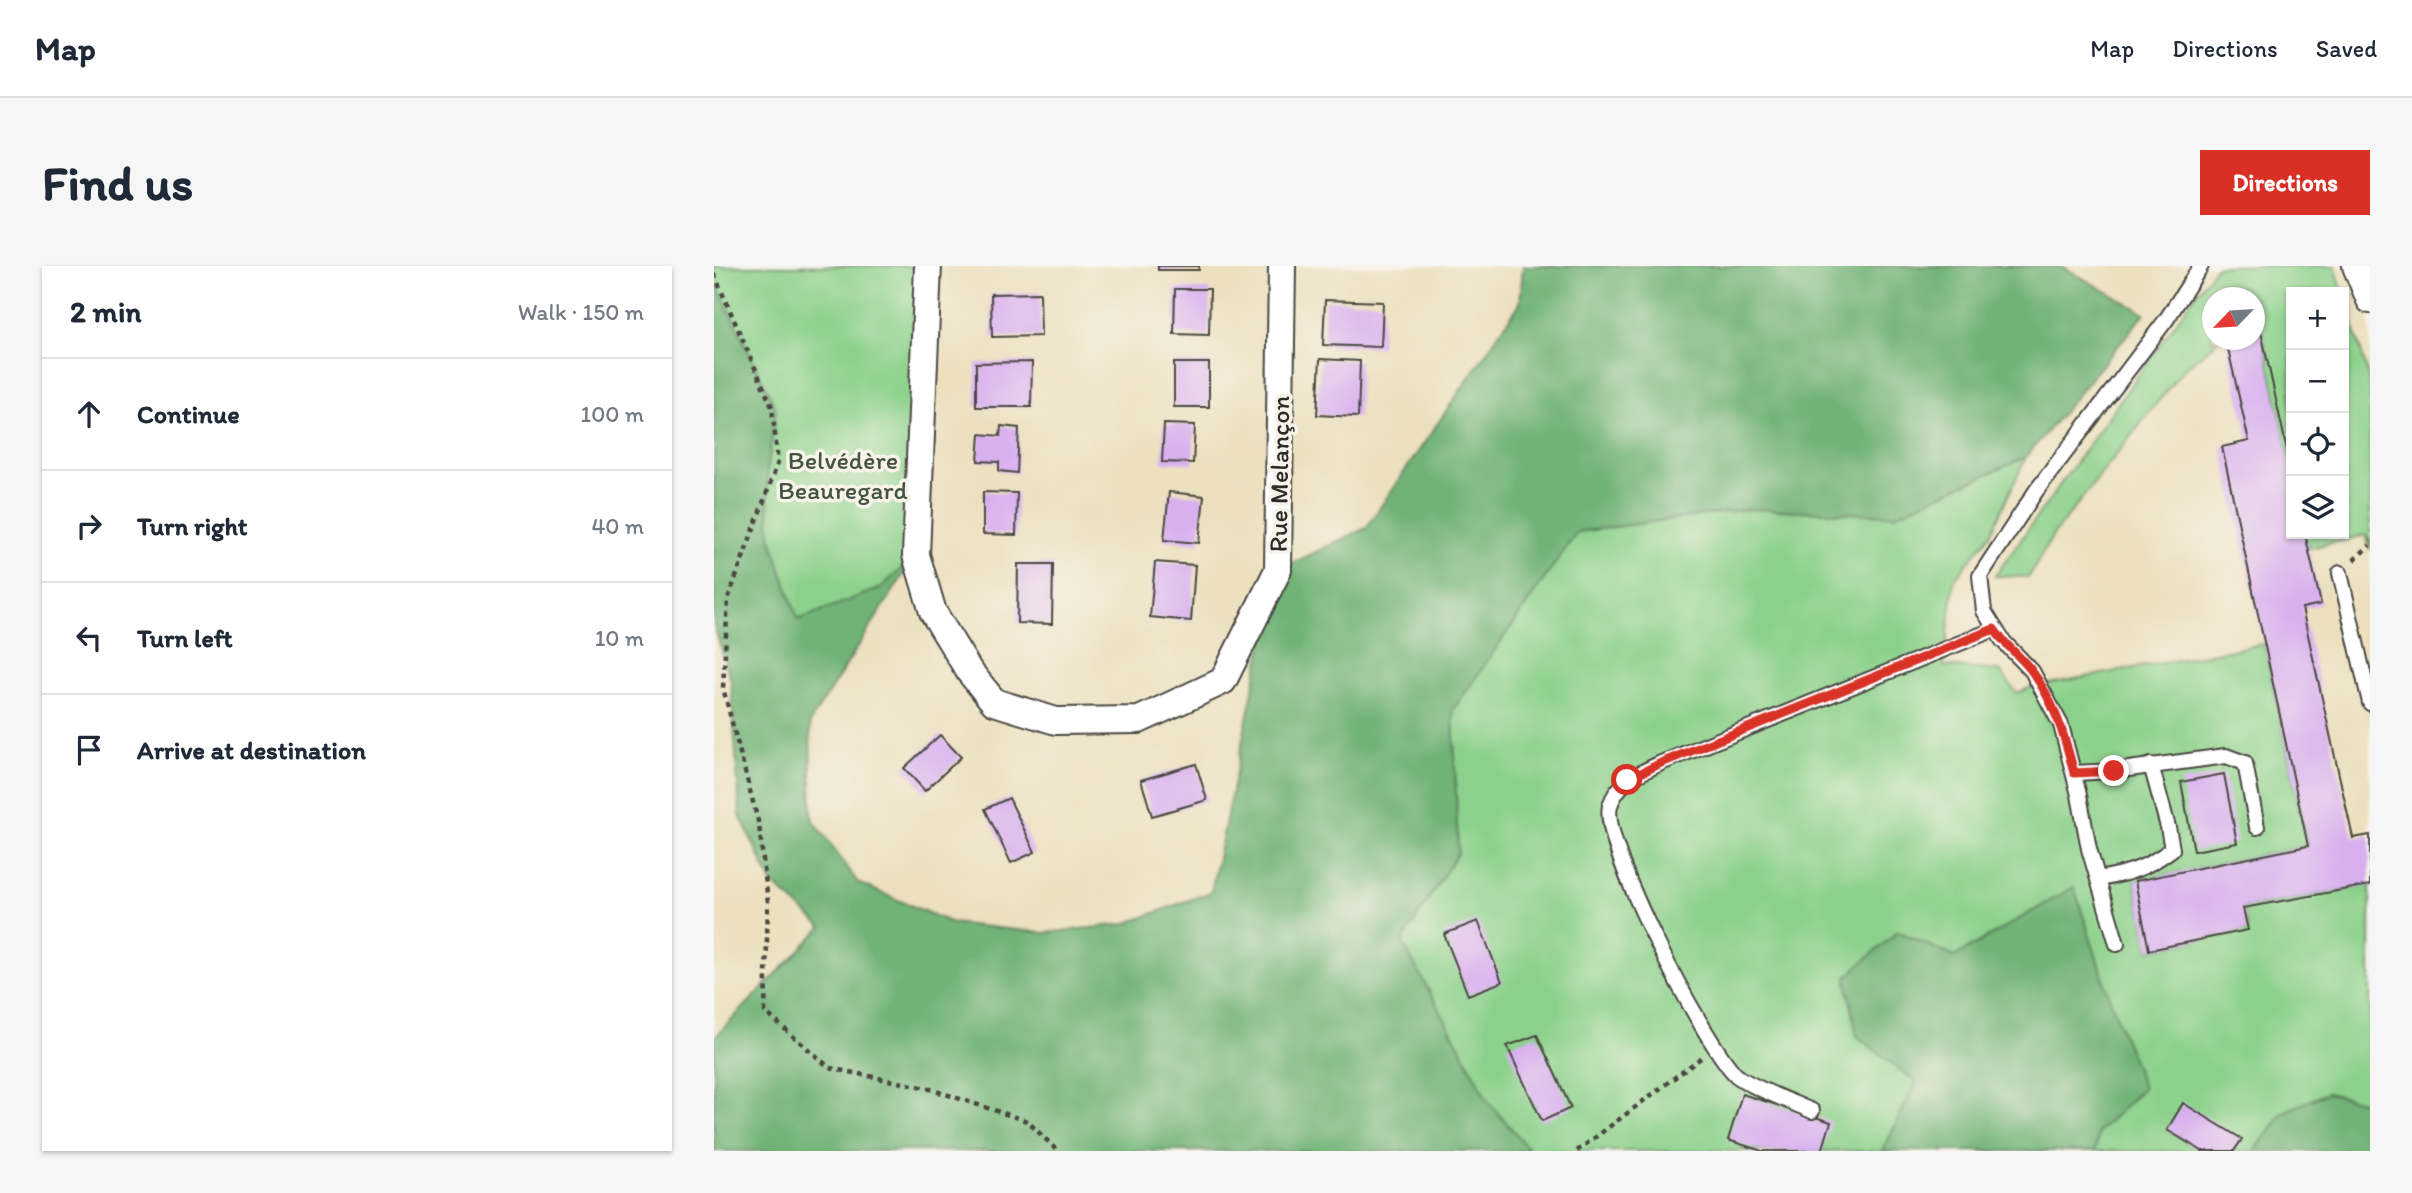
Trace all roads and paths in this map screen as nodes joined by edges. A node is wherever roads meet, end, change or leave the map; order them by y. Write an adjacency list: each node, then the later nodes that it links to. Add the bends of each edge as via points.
1 (928, 266): 2 (street, Rue Melançon, via 916,555 933,612 994,702 1056,721 1139,720 1223,681 1278,570)
2 (1282, 266)
3 (2201, 266): 8 (lane, via 2036,491 1980,576 1984,611)
4 (2356, 266): 6 (street)
5 (714, 274): 17 (path, via 772,407 778,462 728,599 723,688 759,825 768,902 765,1012 830,1068 927,1087 1027,1121)
6 (2370, 300)
7 (2340, 573): 9 (lane)
8 (1994, 629): 11 (lane, via 2032,671 2061,724); 15 (lane, via 1627,780 1611,805 1610,829 1655,940)
9 (2370, 703)
10 (2151, 765): 11 (lane); 12 (lane, via 2226,756 2245,763); 13 (lane, via 2172,849 2153,864)
11 (2074, 773): 13 (lane)
12 (2258, 827)
13 (2098, 879): 14 (lane)
14 (2117, 944)
15 (1714, 1048): 16 (lane, via 1737,1077); 18 (path)
16 (1812, 1111)
17 (1058, 1151)
18 (1577, 1151)

